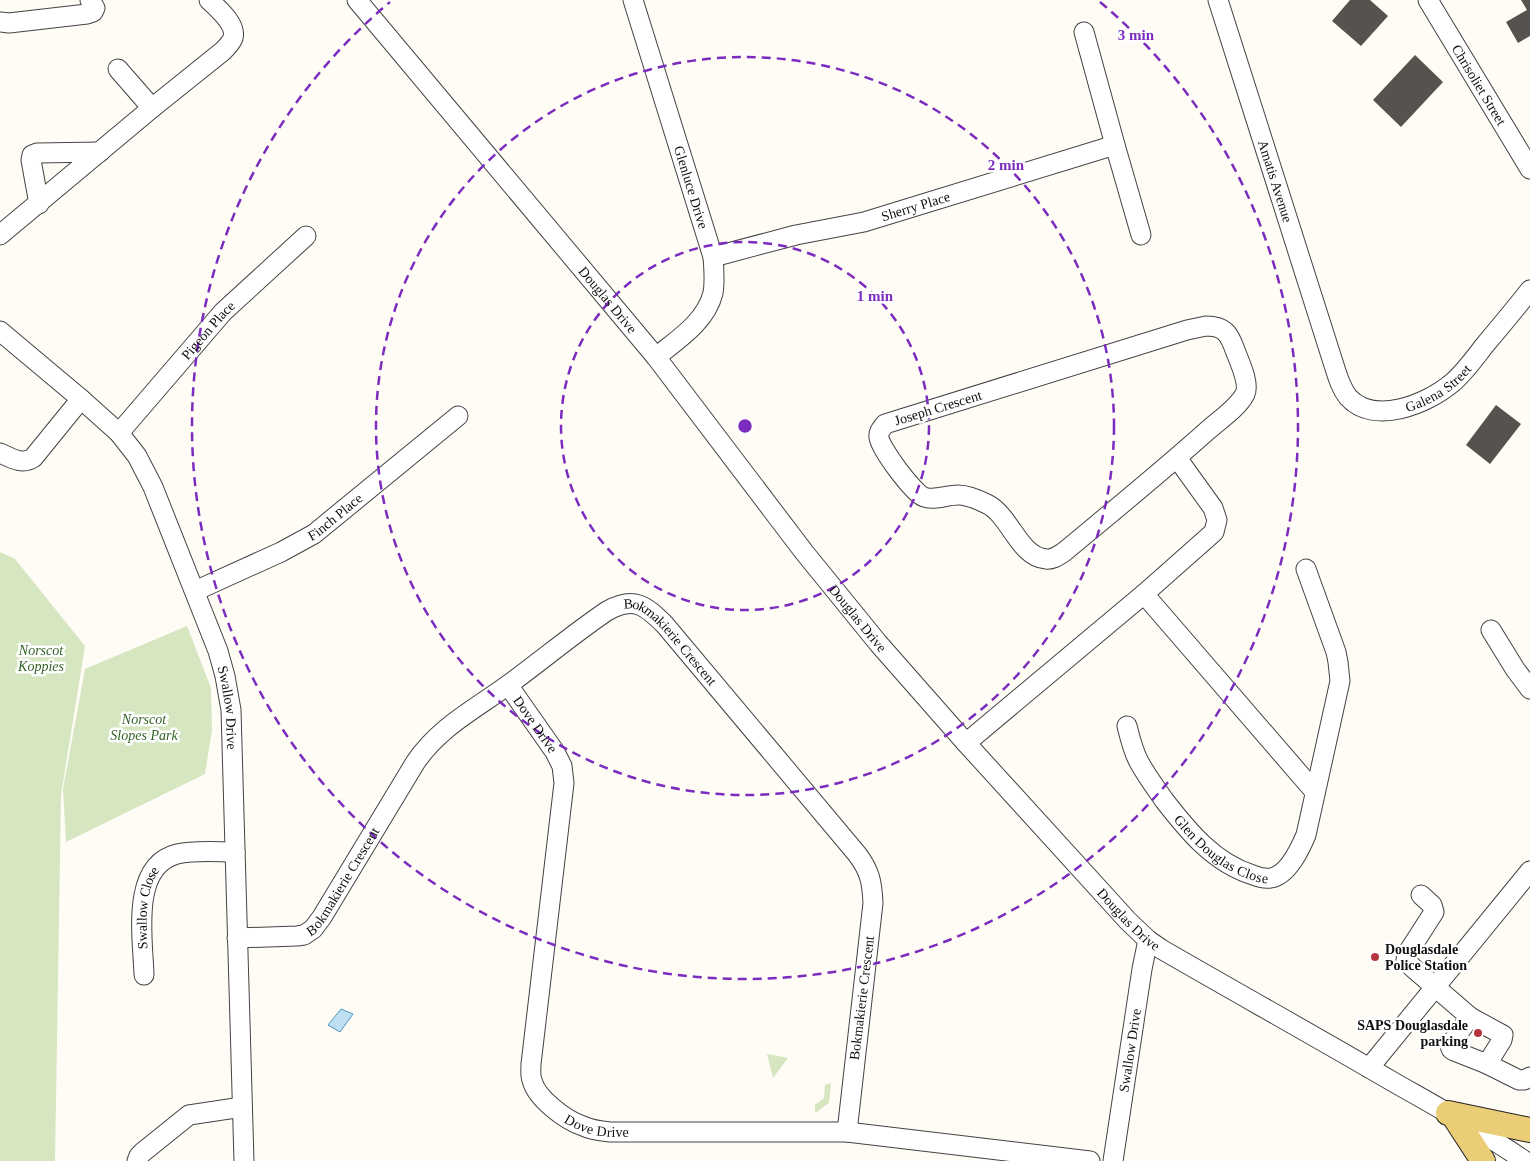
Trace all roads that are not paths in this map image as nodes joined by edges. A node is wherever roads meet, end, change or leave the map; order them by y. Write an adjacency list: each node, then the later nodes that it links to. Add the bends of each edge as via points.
1 (90, 0): 7 (street, via 95,8 88,14)
2 (209, 0): 10 (street, via 232,28 230,44)
3 (357, 0): 21 (street, Douglas Drive)
4 (633, 0): 18 (street, Glenluce Drive)
5 (1218, 0): 22 (street, Amatis Avenue)
6 (1428, 0): 13 (street, Chrisoliet Street)
7 (0, 22)
8 (1084, 32): 11 (street)
9 (118, 69): 10 (street)
10 (152, 108): 12 (street)
11 (1115, 145): 16 (street); 18 (street, Sherry Place, via 864,222 796,235)
12 (100, 152): 14 (street); 14 (street, via 32,155)
13 (1530, 169)
14 (39, 204): 15 (street)
15 (0, 235)
16 (1141, 235)
17 (306, 236): 25 (street, Pigeon Place, via 223,312)
18 (713, 257): 21 (street, Glenluce Drive, via 713,292 703,314)
19 (1530, 290): 22 (street, Galena Street, via 1459,376 1446,388 1410,405 1380,412 1353,402 1344,390)
20 (0, 331): 23 (street, Swallow Drive)
21 (656, 357): 35 (street, Douglas Drive, via 840,598)
22 (1333, 362)
23 (81, 399): 25 (street, Swallow Drive); 26 (street, via 33,458 24,462)
24 (458, 416): 29 (street, Finch Place, via 314,534)
25 (119, 433): 29 (street, Swallow Drive, via 142,464)
26 (0, 453)
27 (1177, 458): 27 (street, Joseph Crescent, via 1064,552 1046,559 1022,545 992,506 970,497 928,498 917,493 878,439 885,424 1187,330 1216,326 1232,340 1244,373 1246,392 1233,409); 30 (street, via 1213,508 1216,526 1214,532)
28 (1306, 569): 36 (street, Glen Douglas Close, via 1334,644 1340,673)
29 (195, 591): 37 (street, Swallow Drive, via 218,651 229,693)
30 (1144, 594): 35 (street); 36 (street)
31 (1491, 630): 33 (street)
32 (508, 685): 40 (street, Bokmakierie Crescent, via 452,724 420,754 322,916 308,933); 51 (street, Dove Drive, via 555,752 562,766 564,783 531,1064 532,1080 542,1098 581,1126 610,1132); 51 (street, Bokmakierie Crescent, via 607,611 632,602 642,605 665,625 857,854 871,878 873,903)
33 (1530, 688)
34 (1127, 726): 36 (street, Glen Douglas Close, via 1138,760 1173,811 1200,843 1227,864 1246,873 1271,879 1290,865 1306,835)
35 (966, 743): 41 (street, Douglas Drive)
36 (1315, 792)
37 (235, 852): 40 (street, Swallow Drive); 42 (street, Swallow Close, via 177,854 164,860 153,871 142,903)
38 (1530, 871): 43 (street)
39 (1421, 895): 43 (street, via 1434,912 1406,957)
40 (237, 938): 48 (street, Swallow Drive)
41 (1148, 940): 46 (street, Douglas Drive); 55 (street, Swallow Drive)
42 (144, 975)
43 (1435, 987): 44 (street); 46 (street)
44 (1470, 1017): 45 (street, via 1503,1036); 45 (street, via 1450,1047)
45 (1487, 1064): 47 (street, via 1519,1080)
46 (1369, 1068): 49 (street, Douglas Drive)
47 (1530, 1077)
48 (242, 1107): 52 (street, via 189,1115 143,1152); 53 (street, Swallow Drive)
49 (1455, 1118): 50 (main road); 56 (main road); 57 (street, Douglas Drive); 58 (street, Douglas Drive)
50 (1530, 1130)
51 (847, 1132): 54 (street, Dove Drive)
52 (137, 1161)
53 (244, 1161)
54 (1090, 1161)
55 (1113, 1161)
56 (1483, 1161)
57 (1493, 1161)
58 (1525, 1161)

